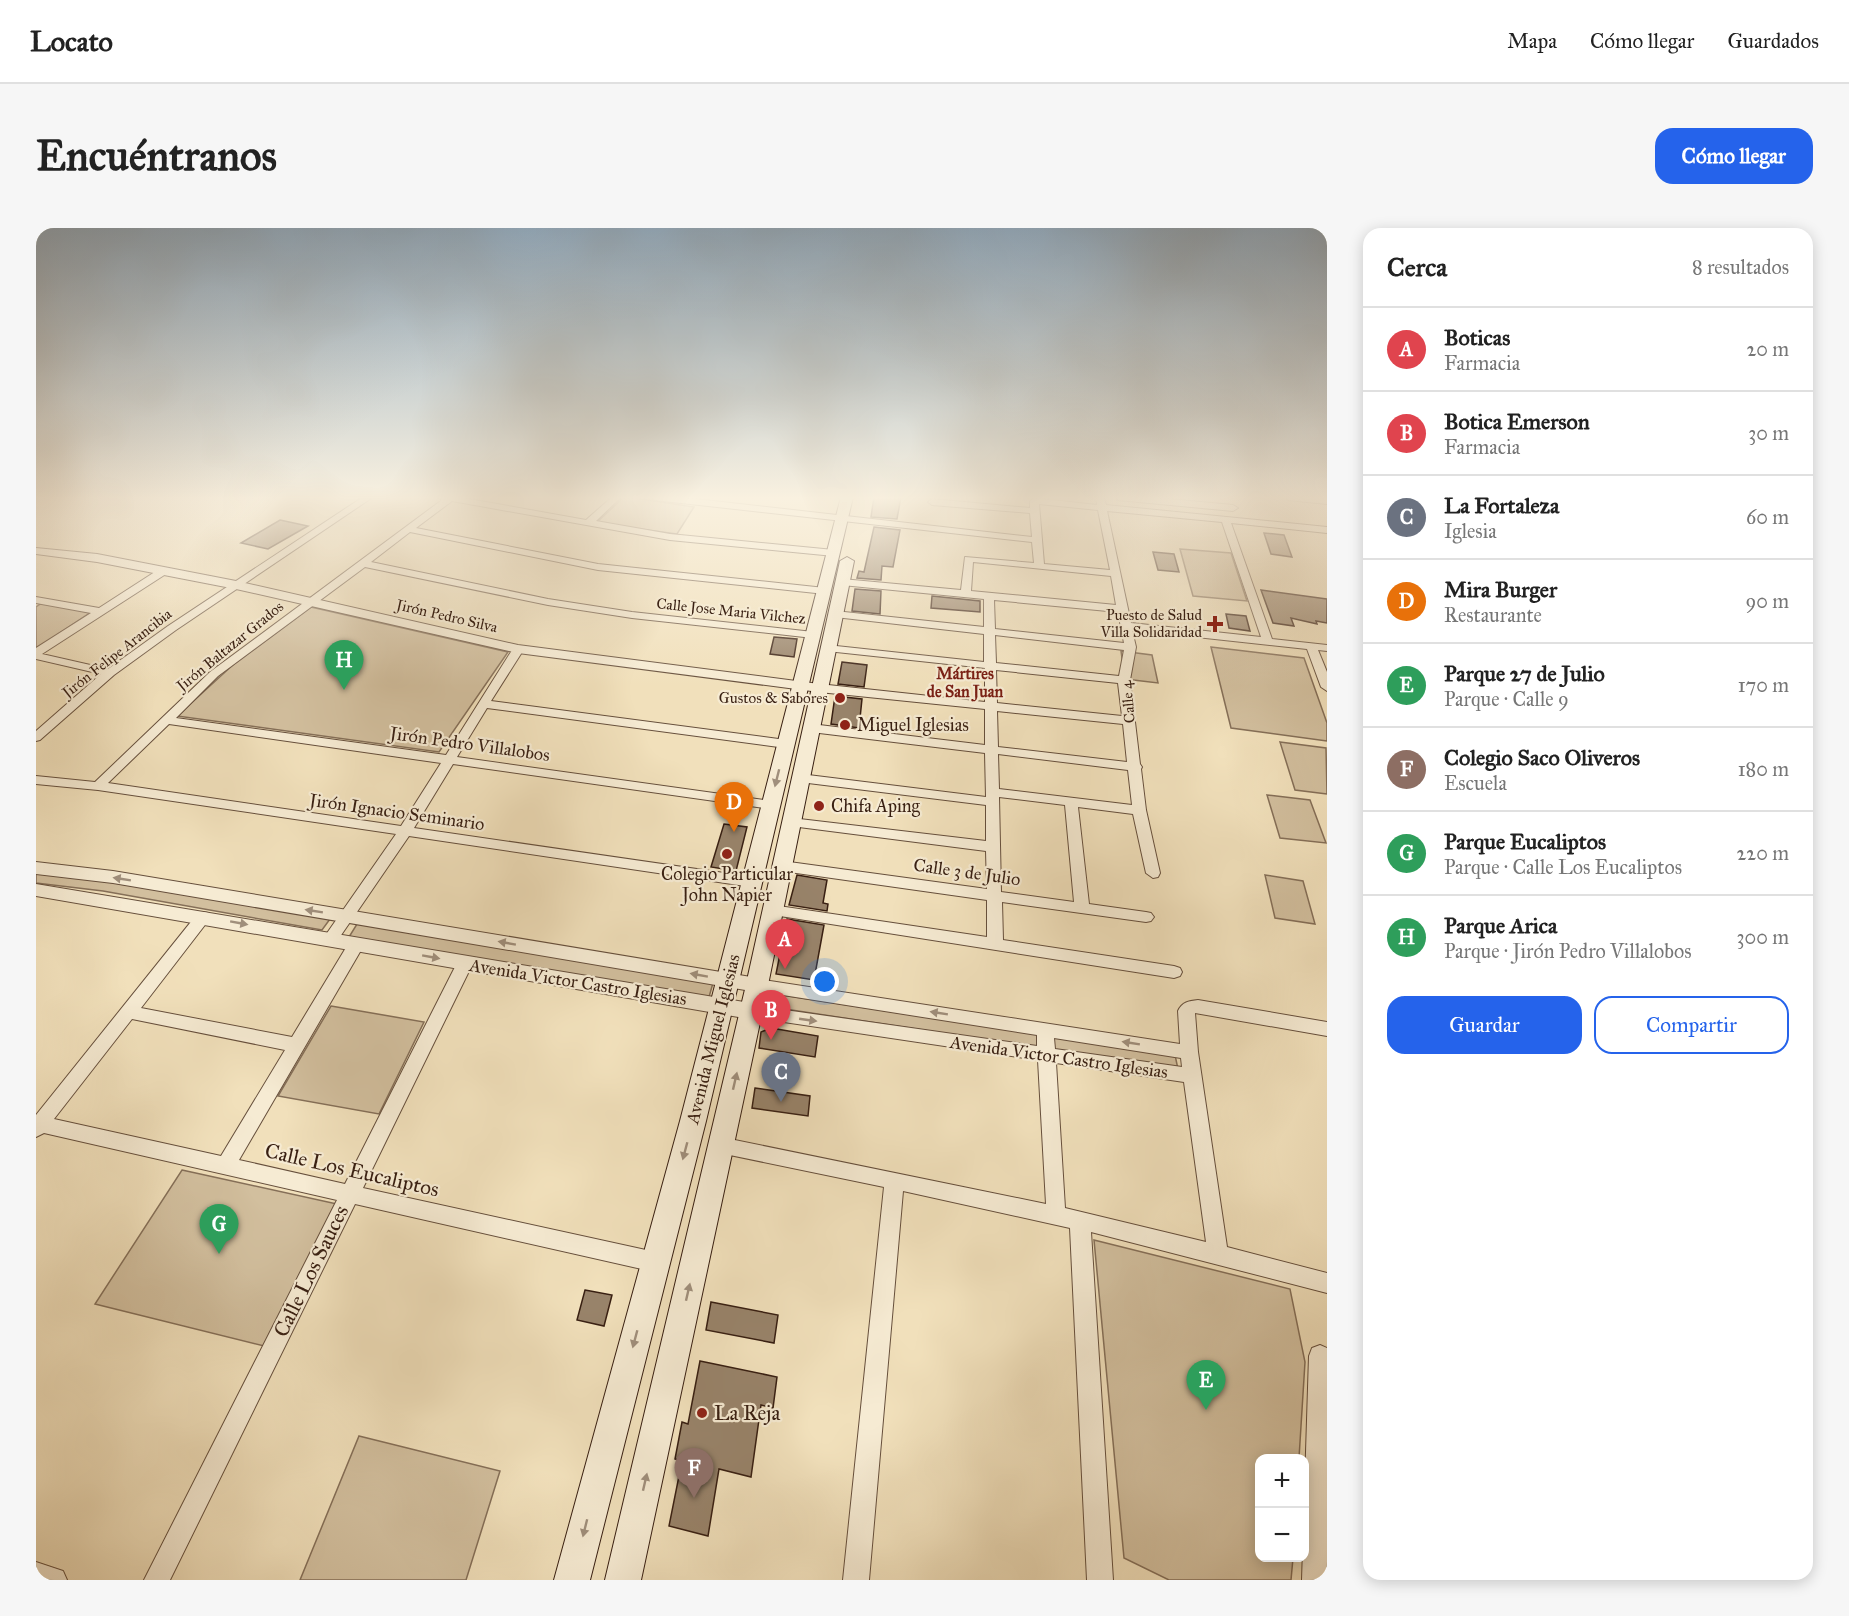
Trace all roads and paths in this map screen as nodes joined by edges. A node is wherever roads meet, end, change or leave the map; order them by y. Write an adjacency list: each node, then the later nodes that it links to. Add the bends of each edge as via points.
1 (109, 560): 14 (street, Jirón Pedro Silva)
2 (274, 560): 16 (street, Jirón Felipe Arancibia)
3 (366, 560): 12 (street, Jirón Baltazar Grados)
4 (563, 560): 17 (street, via 598,567)
5 (834, 560): 17 (main road, Avenida Miguel Iglesias)
6 (838, 560): 17 (main road, Avenida Miguel Iglesias)
7 (968, 560): 18 (street)
8 (979, 560): 13 (street)
9 (1039, 560): 13 (street)
10 (1114, 560): 15 (street, Calle 4)
11 (1240, 560): 28 (street)
12 (362, 563): 21 (street, Jirón Baltazar Grados); 27 (street, Calle Jose Maria Vilchez, via 548,602)
13 (1039, 566): 15 (street)
14 (165, 570): 16 (street, Jirón Pedro Silva); 23 (street)
15 (1117, 574): 22 (street, Calle 4)
16 (236, 585): 21 (street, Jirón Pedro Silva); 35 (street, Jirón Felipe Arancibia)
17 (833, 586): 18 (street); 24 (main road, Avenida Miguel Iglesias); 27 (main road, Avenida Miguel Iglesias)
18 (966, 594): 19 (street)
19 (989, 596): 22 (street); 26 (street)
20 (36, 600): 23 (street)
21 (309, 601): 32 (street, Jirón Pedro Silva); 41 (street, Jirón Baltazar Grados, via 214,674)
22 (1123, 609): 25 (street, Calle 4)
23 (99, 611): 33 (street)
24 (835, 614): 26 (street); 27 (main road, Avenida Miguel Iglesias)
25 (1126, 626): 28 (street); 30 (street, Calle 4)
26 (990, 632): 30 (street); 34 (street)
27 (820, 642): 34 (street, Calle Jose Maria Vilchez); 37 (main road, Avenida Miguel Iglesias)
28 (1269, 642): 29 (street)
29 (1311, 646): 31 (street); 38 (street)
30 (1130, 647): 36 (street, Calle 4)
31 (1327, 648)
32 (518, 650): 37 (street, Jirón Pedro Silva); 39 (street)
33 (36, 654): 35 (street)
34 (990, 665): 36 (street, Calle Jose Maria Vilchez); 40 (street)
35 (110, 673): 44 (street, Jirón Felipe Arancibia)
36 (1124, 680): 42 (street, Calle 4)
37 (810, 687): 40 (street); 43 (main road, Avenida Miguel Iglesias); 45 (main road, Avenida Miguel Iglesias)
38 (1327, 687)
39 (484, 704): 45 (street); 47 (street)
40 (991, 706): 42 (street); 46 (street)
41 (165, 720): 47 (street, Jirón Pedro Villalobos); 51 (street, Jirón Baltazar Grados)
42 (1130, 721): 48 (street, Calle 4)
43 (811, 728): 46 (street); 49 (main road, Avenida Miguel Iglesias)
44 (36, 737)
45 (786, 744): 54 (main road, Avenida Miguel Iglesias, one-way to 54)
46 (992, 750): 48 (street); 52 (street)
47 (450, 759): 54 (street, Jirón Pedro Villalobos); 57 (street)
48 (1136, 767): 55 (street, Calle 4)
49 (800, 778): 52 (street); 56 (main road, Avenida Miguel Iglesias)
50 (36, 780): 51 (street, Jirón Ignacio Seminario)
51 (98, 786): 57 (street, Jirón Ignacio Seminario)
52 (992, 797): 53 (street); 58 (street)
53 (1071, 802): 55 (street); 65 (street)
54 (771, 805): 62 (main road, Avenida Miguel Iglesias)
55 (1139, 810): 61 (street, Calle 4)
56 (791, 822): 58 (street); 59 (main road, Avenida Miguel Iglesias)
57 (405, 831): 62 (street, Jirón Ignacio Seminario); 67 (street)
58 (993, 847): 64 (street)
59 (782, 866): 64 (street, Calle 3 de Julio); 66 (main road, Avenida Miguel Iglesias)
60 (36, 868): 67 (street, Avenida Victor Castro Iglesias, one-way to 60)
61 (1153, 873)
62 (752, 882): 75 (main road, Avenida Miguel Iglesias)
63 (36, 891): 68 (street, Avenida Victor Castro Iglesias)
64 (994, 896): 65 (street, Calle 3 de Julio); 72 (street)
65 (1082, 909): 69 (street, Calle 3 de Julio)
66 (772, 910): 72 (street); 76 (main road, Avenida Miguel Iglesias)
67 (346, 916): 70 (street); 75 (street, Avenida Victor Castro Iglesias, one-way to 67)
68 (203, 917): 70 (street, Avenida Victor Castro Iglesias, one-way to 70); 79 (street)
69 (1146, 917)
70 (330, 940): 71 (street, Avenida Victor Castro Iglesias)
71 (356, 945): 73 (street, Avenida Victor Castro Iglesias, one-way to 73); 82 (street)
72 (995, 945): 74 (street)
73 (465, 963): 77 (street, Avenida Victor Castro Iglesias); 90 (street, Calle Los Sauces)
74 (1174, 972)
75 (729, 980): 76 (street, Avenida Victor Castro Iglesias); 77 (main road, Avenida Miguel Iglesias)
76 (757, 985): 78 (main road, Avenida Miguel Iglesias); 81 (street, Avenida Victor Castro Iglesias, one-way to 76)
77 (721, 1006): 78 (street, Avenida Victor Castro Iglesias); 94 (main road, Avenida Miguel Iglesias, one-way to 94)
78 (750, 1011): 84 (street, Avenida Victor Castro Iglesias, one-way to 84); 87 (main road, Avenida Miguel Iglesias, one-way to 78)
79 (127, 1012): 82 (street); 86 (street)
80 (1327, 1029): 83 (street, via 1191,1007 1186,1011)
81 (1045, 1030): 83 (street, Avenida Victor Castro Iglesias, one-way to 81); 84 (street)
82 (297, 1045): 88 (street)
83 (1189, 1053): 85 (street)
84 (1047, 1055): 85 (street, Avenida Victor Castro Iglesias); 91 (street)
85 (1193, 1076): 93 (street)
86 (38, 1127): 88 (street, Calle Los Eucaliptos)
87 (720, 1145): 89 (street); 101 (main road, Avenida Miguel Iglesias, one-way to 87)
88 (225, 1166): 90 (street, Calle Los Eucaliptos)
89 (894, 1180): 91 (street); 102 (street)
90 (349, 1194): 94 (street, Calle Los Eucaliptos); 99 (street, Calle Los Sauces)
91 (1056, 1216): 92 (street)
92 (1080, 1222): 93 (street); 103 (street)
93 (1218, 1253): 95 (street)
94 (655, 1262): 100 (main road, Avenida Miguel Iglesias, one-way to 100)
95 (1327, 1283)
96 (1320, 1356): 104 (street)
97 (36, 1575): 98 (street)
98 (54, 1580)
99 (157, 1580)
100 (572, 1580)
101 (623, 1580)
102 (856, 1580)
103 (1100, 1580)
104 (1315, 1580)

